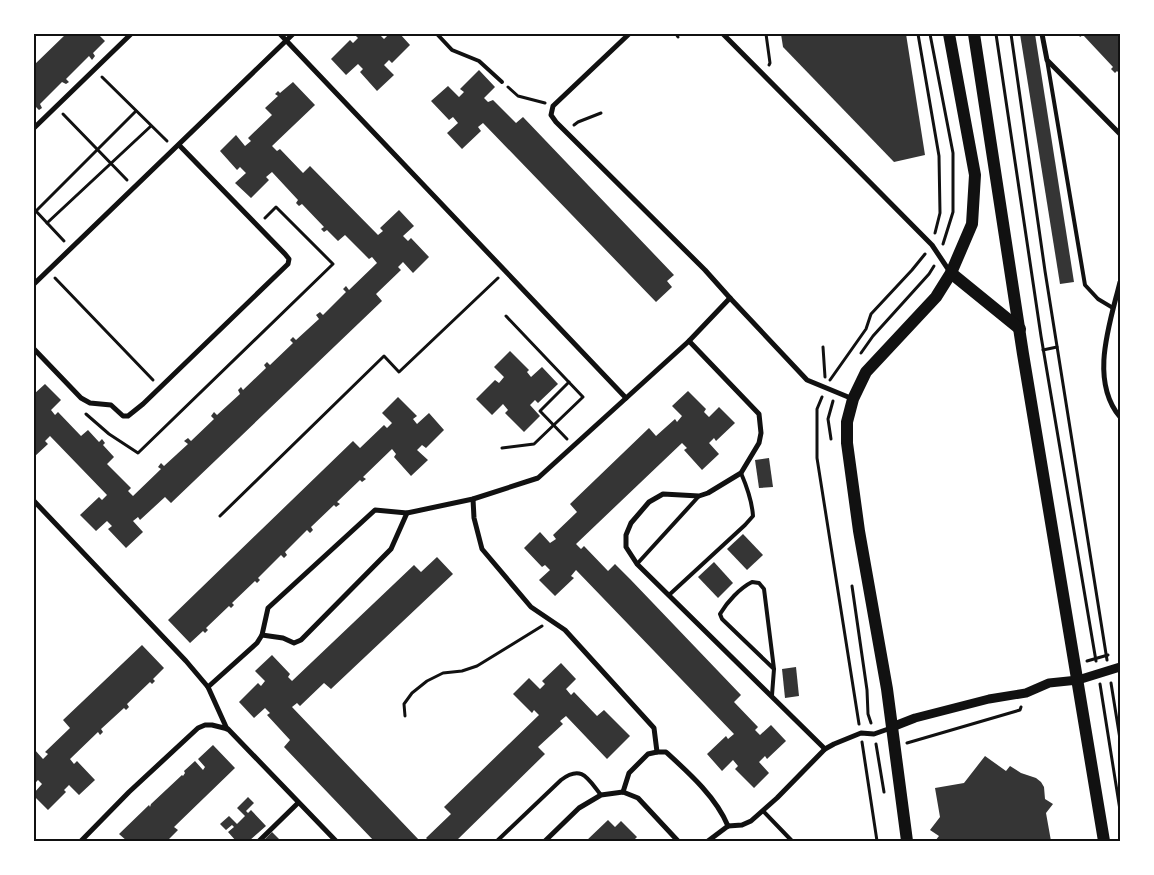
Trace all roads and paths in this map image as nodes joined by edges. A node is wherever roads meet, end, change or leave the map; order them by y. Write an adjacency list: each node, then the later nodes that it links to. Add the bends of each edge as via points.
1 (131, 34): 17 (street)
2 (280, 34): 15 (street)
3 (293, 34): 15 (street)
4 (437, 34): 19 (lane, via 452,50 479,61)
5 (629, 34): 20 (street)
6 (723, 34): 18 (street)
7 (766, 34): 18 (path, via 770,63)
8 (918, 34): 35 (path, via 939,156 940,213)
9 (930, 34): 37 (path, via 953,153 954,212)
10 (949, 34): 42 (main road, via 975,174 972,224)
11 (974, 34): 48 (main road)
12 (996, 34): 53 (path)
13 (1011, 34): 51 (path)
14 (1042, 34): 16 (street)
15 (286, 40): 28 (street); 41 (street)
16 (1047, 60): 27 (street); 46 (lane, via 1085,285 1098,299)
17 (95, 69): 21 (street); 22 (path)
18 (765, 76): 35 (street)
19 (502, 82): 20 (path, via 518,96)
20 (553, 106): 26 (street, via 551,115)
21 (56, 107): 25 (street); 29 (path)
22 (136, 111): 24 (path); 29 (path)
23 (601, 113): 26 (path, via 578,122)
24 (151, 126): 30 (path); 31 (path)
25 (34, 128)
26 (567, 133): 45 (street)
27 (1120, 134)
28 (179, 145): 30 (street); 57 (street, via 289,259 288,264)
29 (97, 149): 31 (path); 33 (path)
30 (174, 149): 32 (street)
31 (111, 163): 32 (path); 34 (path)
32 (134, 188): 36 (street)
33 (35, 210): 34 (path)
34 (47, 223): 36 (path)
35 (932, 245): 37 (street); 39 (path)
36 (71, 249): 40 (street)
37 (939, 256): 42 (street); 54 (path, via 929,274 873,336)
38 (909, 265): 39 (path)
39 (916, 266): 56 (path, via 871,314 866,329)
40 (48, 270): 44 (street); 57 (path)
41 (506, 271): 59 (street); 71 (path, via 399,372 384,356)
42 (951, 273): 48 (main road); 60 (main road, via 936,296 866,372)
43 (1120, 282): 46 (street)
44 (34, 284)
45 (730, 298): 49 (street); 56 (street, via 807,380)
46 (1114, 308): 61 (street, via 1104,356 1105,386)
47 (506, 316): 55 (path)
48 (1020, 329): 81 (main road)
49 (689, 341): 59 (street); 66 (street, via 759,414 761,433 758,443)
50 (823, 347): 56 (path)
51 (1057, 347): 53 (path); 79 (path)
52 (34, 349): 57 (street, via 81,398 90,403 110,405 123,416 134,413)
53 (1043, 350): 80 (path)
54 (856, 360)
55 (569, 382): 62 (path, via 540,411); 62 (path, via 583,397)
56 (825, 387): 58 (street); 88 (path, via 818,409 817,458)
57 (160, 388)
58 (835, 392): 60 (street); 65 (path, via 828,419)
59 (626, 398): 63 (street)
60 (853, 399): 86 (main road, via 847,422 847,443)
61 (1120, 417)
62 (554, 425): 63 (path); 64 (path, via 534,444)
63 (574, 446): 68 (street, via 538,478)
64 (502, 448)
65 (832, 448)
66 (741, 473): 67 (street); 74 (lane, via 753,516)
67 (699, 496): 72 (lane); 72 (street, via 663,494 641,510 626,535 626,547)
68 (473, 499): 70 (street); 75 (street, via 482,549 532,607)
69 (34, 501): 82 (street)
70 (407, 514): 76 (street, via 375,510 268,608); 76 (street, via 391,549 301,640 294,643)
71 (220, 516)
72 (637, 564): 74 (street)
73 (852, 584): 89 (path, via 868,714)
74 (669, 595): 84 (street)
75 (551, 620): 85 (path, via 477,666 443,673 427,681 404,704); 93 (street, via 565,630 654,728)
76 (262, 635): 82 (street)
77 (1120, 667): 79 (street)
78 (774, 669): 78 (lane, via 764,589 759,583 752,582 720,614); 84 (lane)
79 (1109, 670): 80 (street); 90 (path)
80 (1098, 673): 81 (street); 98 (path)
81 (1078, 680): 83 (street, via 1049,683); 111 (main road)
82 (208, 688): 87 (street)
83 (1026, 693): 86 (street, via 970,704); 91 (path, via 1020,710)
84 (772, 695): 92 (street)
85 (405, 716)
86 (892, 727): 89 (street); 91 (main road)
87 (228, 729): 97 (street); 101 (street, via 212,725 198,728)
88 (861, 733): 89 (street); 92 (street); 109 (path)
89 (874, 734): 95 (path)
90 (1120, 739)
91 (894, 746): 110 (main road)
92 (825, 749): 99 (street)
93 (657, 752): 94 (street, via 648,754 629,773); 100 (street, via 666,752 692,778 713,800)
94 (623, 792): 96 (street); 106 (street, via 638,798)
95 (884, 792)
96 (601, 795): 104 (lane, via 586,776 572,773); 105 (street, via 579,808)
97 (298, 802): 102 (street); 103 (street)
98 (1120, 810)
99 (763, 811): 100 (street, via 742,825); 108 (lane)
100 (728, 826): 107 (street)
101 (81, 841)
102 (259, 841)
103 (336, 841)
104 (497, 841)
105 (544, 841)
106 (678, 841)
107 (708, 841)
108 (792, 841)
109 (877, 841)
110 (907, 841)
111 (1104, 841)

